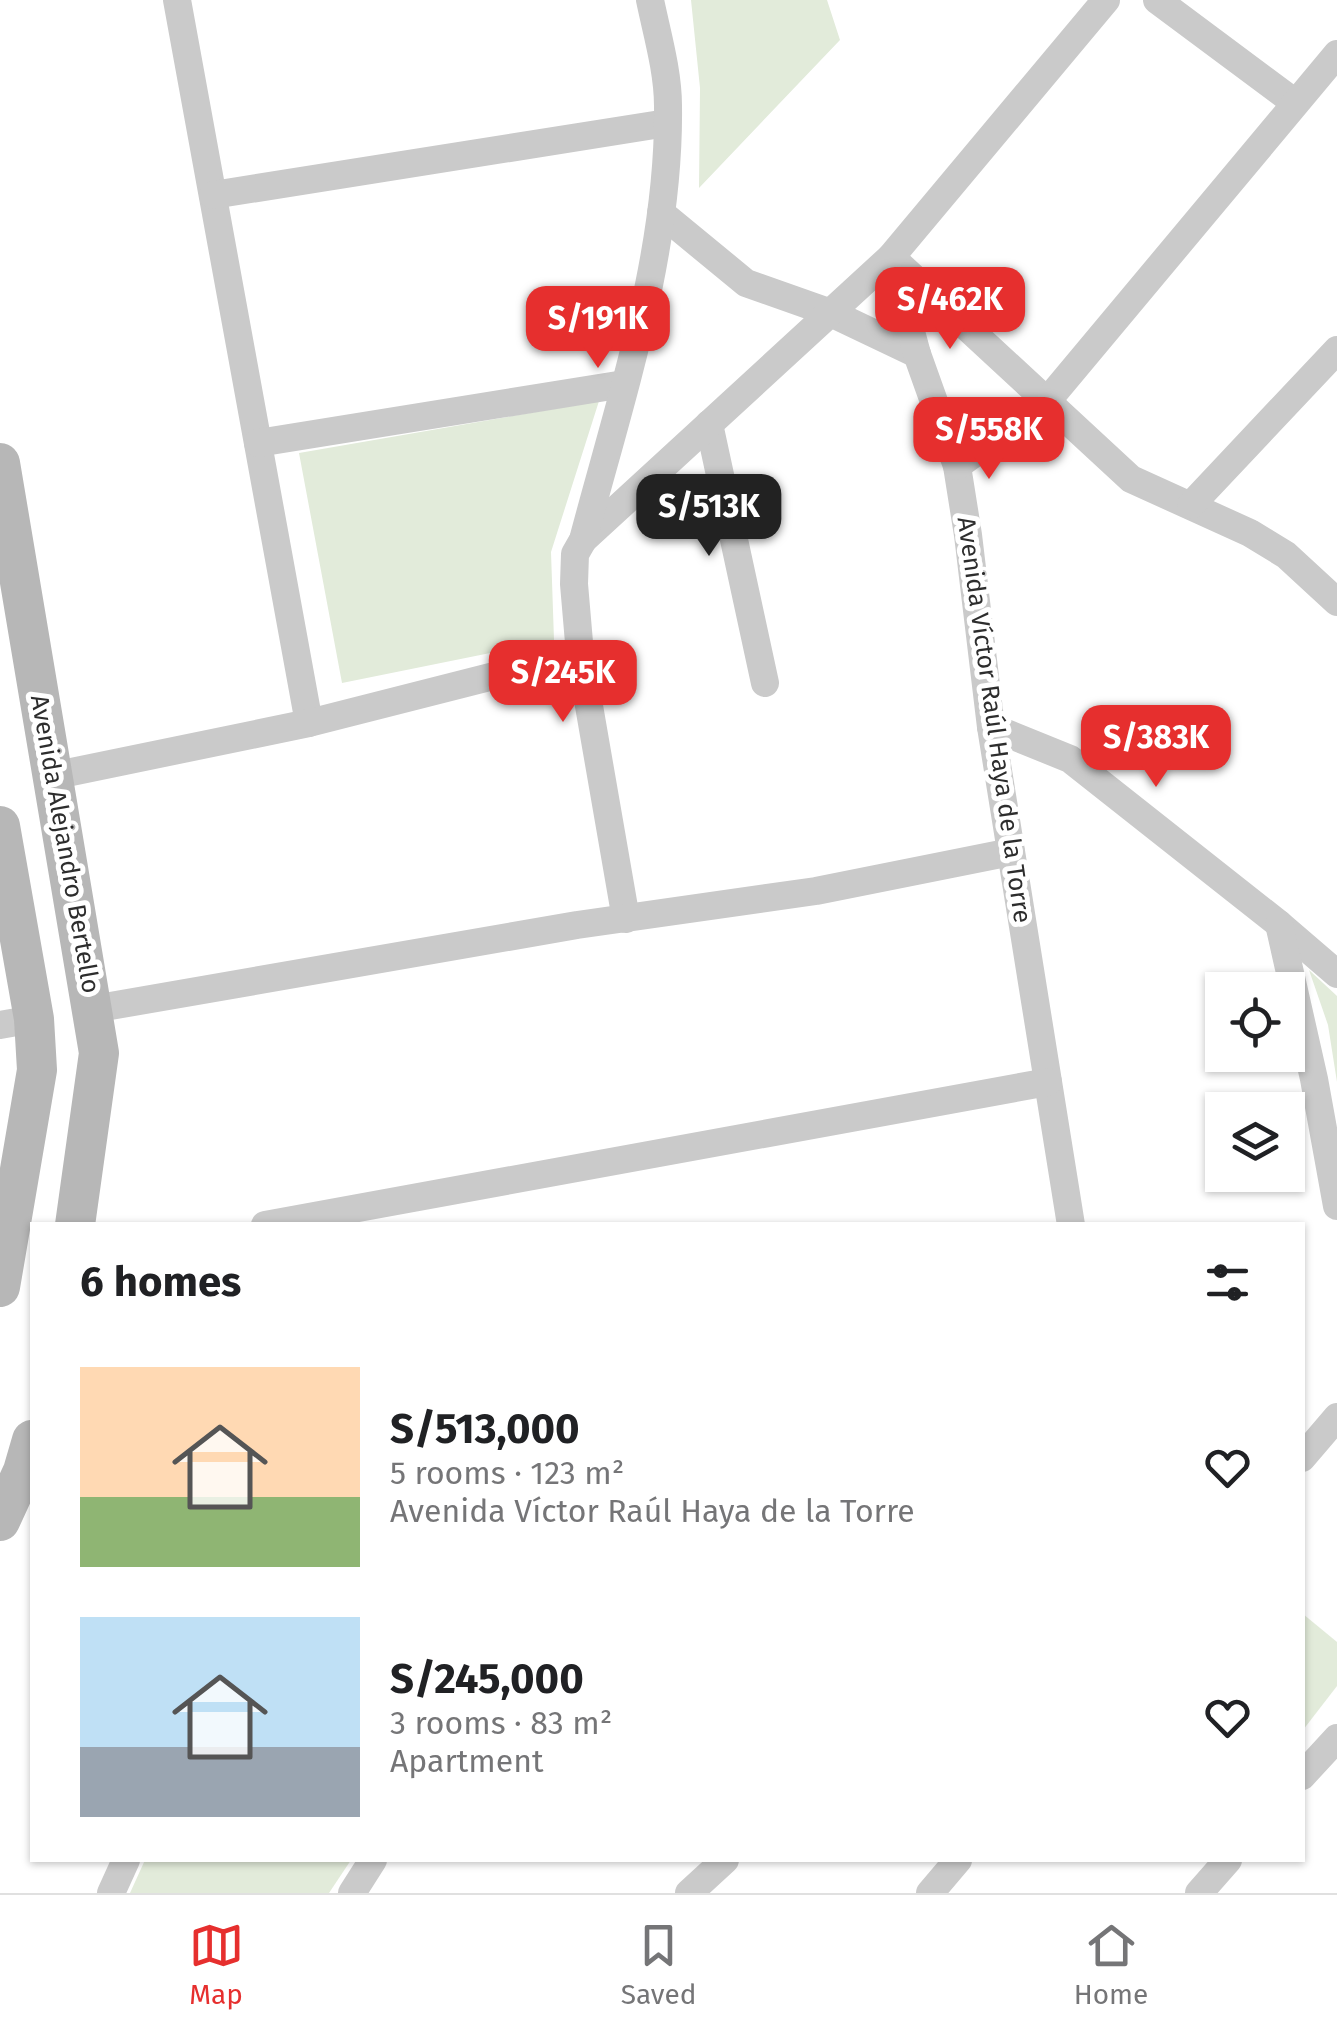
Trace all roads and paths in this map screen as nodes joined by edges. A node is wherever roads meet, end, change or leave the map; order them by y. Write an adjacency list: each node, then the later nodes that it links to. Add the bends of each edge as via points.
1 (177, 0): 8 (street)
2 (650, 0): 7 (street)
3 (1106, 0): 10 (street)
4 (1156, 0): 6 (street)
5 (1337, 54): 6 (street)
6 (1294, 102): 15 (street)
7 (667, 123): 8 (street); 9 (street)
8 (213, 195): 17 (street)
9 (661, 213): 11 (street, via 746,283); 14 (street)
10 (891, 257): 11 (street); 13 (street, Avenida Víctor Raúl Haya de la Torre); 15 (street)
11 (831, 313): 13 (street); 16 (street)
12 (1337, 350): 20 (street)
13 (917, 354): 19 (street, Avenida Víctor Raúl Haya de la Torre)
14 (624, 384): 17 (street); 21 (street)
15 (1048, 400): 19 (street); 20 (street, via 1131,479)
16 (709, 424): 21 (street); 24 (street)
17 (258, 443): 25 (street)
18 (0, 463): 27 (main road, Avenida Alejandro Bertello)
19 (957, 466): 26 (street, Avenida Víctor Raúl Haya de la Torre)
20 (1191, 505): 22 (street, via 1286,555)
21 (583, 540): 23 (street, via 575,554 574,584)
22 (1337, 602)
23 (580, 654): 25 (street); 30 (street)
24 (765, 683)
25 (309, 723): 27 (street)
26 (991, 726): 29 (street, Avenida Víctor Raúl Haya de la Torre); 31 (street, via 1070,760)
27 (52, 776): 33 (main road, Avenida Alejandro Bertello)
28 (0, 826): 34 (main road)
29 (1012, 852): 30 (street); 35 (street, Avenida Víctor Raúl Haya de la Torre)
30 (626, 919): 33 (street)
31 (1279, 924): 32 (street); 36 (street)
32 (1337, 974)
33 (94, 1009): 37 (main road, Avenida Alejandro Bertello, via 99,1054)
34 (17, 1022): 40 (main road, via 38,1070)
35 (1048, 1082): 38 (street); 39 (street, Avenida Víctor Raúl Haya de la Torre)
36 (1337, 1206)
37 (74, 1222)
38 (281, 1222)
39 (1071, 1222)
40 (0, 1287)
41 (1337, 1418): 42 (street)
42 (1305, 1455)
43 (22, 1459): 44 (main road)
44 (0, 1521)
45 (1337, 1738): 46 (street)
46 (1305, 1773)
47 (125, 1862): 52 (street)
48 (372, 1862): 53 (street)
49 (722, 1862): 54 (street)
50 (956, 1862): 55 (street)
51 (1226, 1862): 56 (street)
52 (111, 1893)
53 (352, 1893)
54 (689, 1893)
55 (930, 1893)
56 (1198, 1893)

